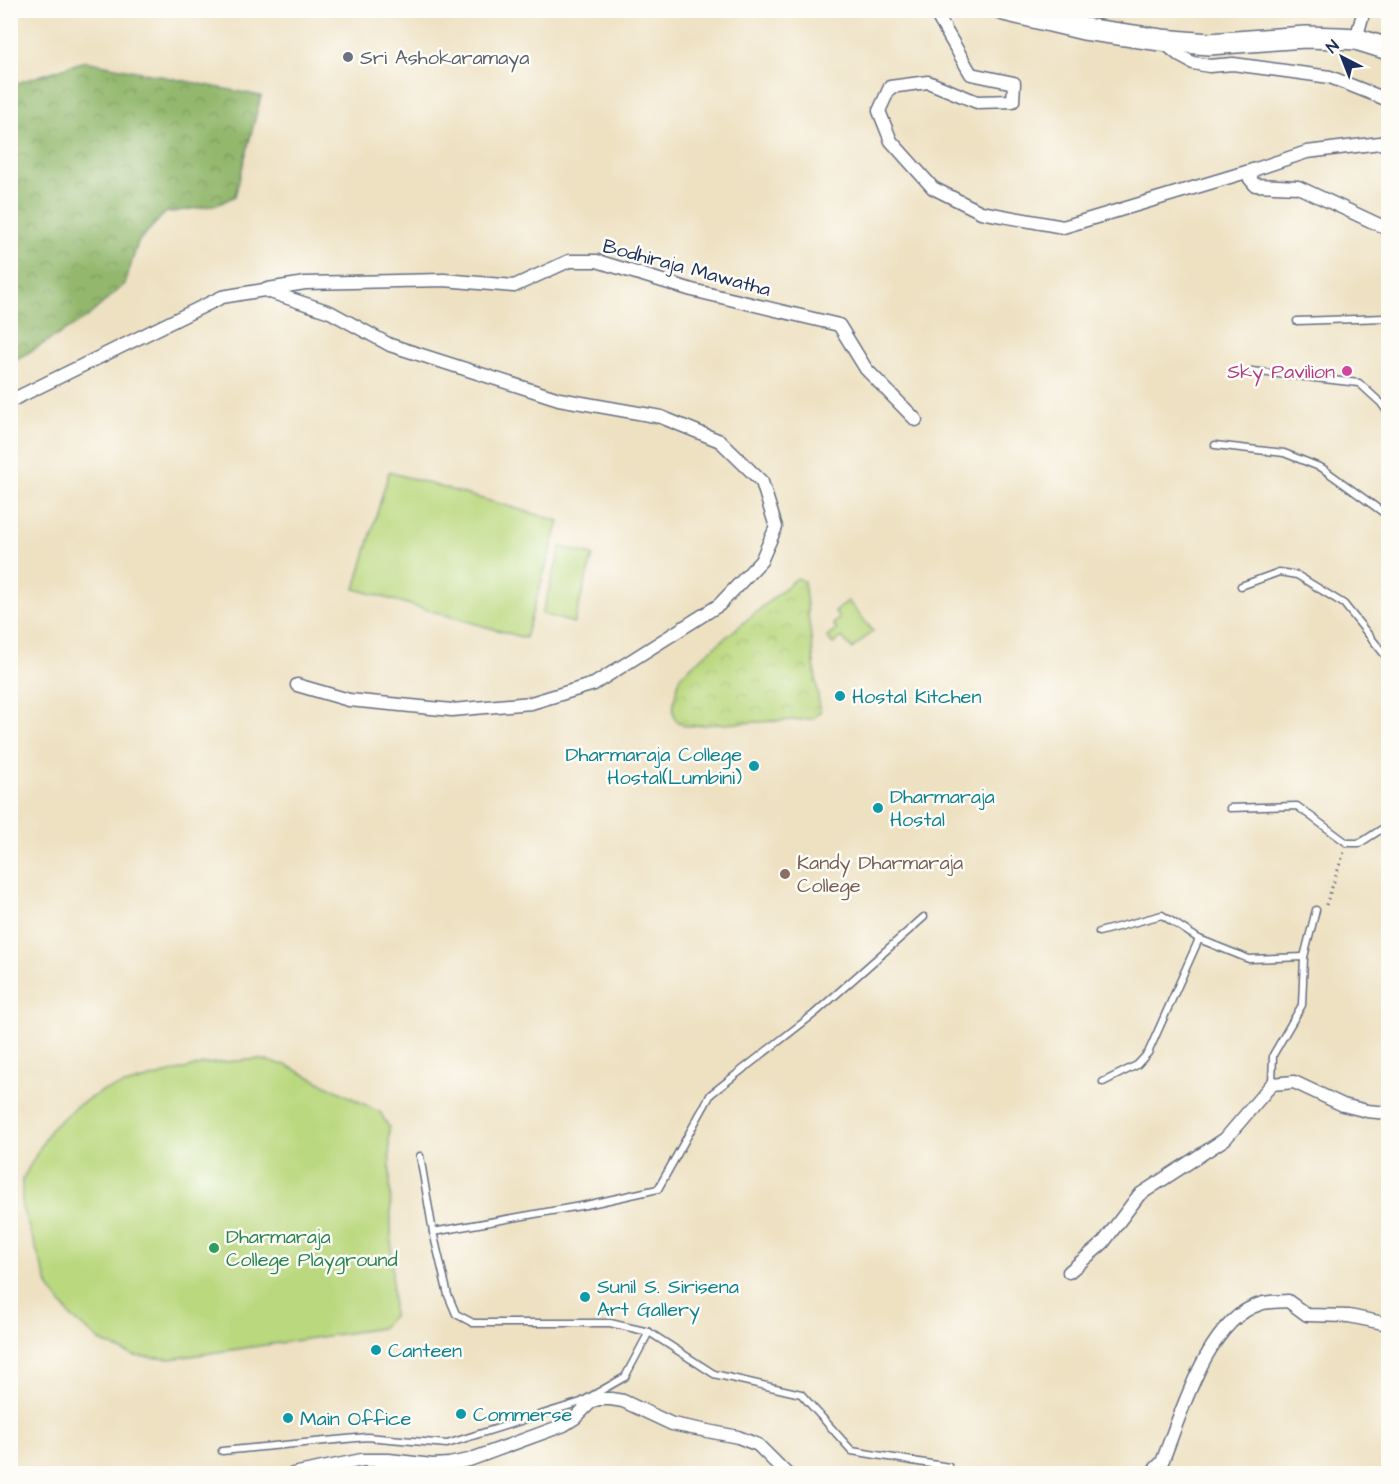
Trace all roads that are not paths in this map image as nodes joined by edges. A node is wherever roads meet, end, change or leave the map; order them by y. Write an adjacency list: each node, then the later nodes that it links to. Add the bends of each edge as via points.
1 (934, 10): 9 (street, via 971,74 1014,83 1013,101 989,102 977,102 928,82 890,87 879,111 891,141 942,193 981,212 1063,227)
2 (1004, 10): 5 (highway, via 1084,29)
3 (1364, 10): 4 (street)
4 (1356, 39): 5 (highway, via 1305,37 1209,44); 6 (highway)
5 (1161, 40): 7 (street, via 1193,63 1233,64 1330,77)
6 (1389, 50)
7 (1389, 100)
8 (1389, 142): 9 (street, via 1308,152)
9 (1253, 170): 10 (street, via 1250,179 1255,185 1298,187)
10 (1389, 229)
11 (264, 290): 15 (street, Bodhiraja Mawatha, via 222,297); 17 (street, Bodhiraja Mawatha, via 305,283 444,280 514,286 569,261 597,261 692,290 839,325 866,369); 22 (street, via 330,312 390,345 559,399 661,417 720,441 762,482 776,527 761,561 719,605 594,684 531,703 452,710 349,699)
12 (1389, 319): 13 (lane)
13 (1297, 321)
14 (1251, 371): 16 (lane, via 1359,383)
15 (10, 401)
16 (1389, 413)
17 (916, 420)
18 (1215, 445): 19 (lane, via 1284,453 1322,468)
19 (1389, 516)
20 (1241, 586): 21 (lane, via 1279,572 1297,575 1344,604)
21 (1389, 659)
22 (297, 686)
23 (1230, 808): 24 (lane, via 1297,806 1347,843 1360,843)
24 (1389, 825)
25 (1316, 910): 29 (lane)
26 (924, 917): 34 (lane, via 814,1014 711,1094 658,1189)
27 (1099, 932): 28 (lane, via 1162,915)
28 (1199, 939): 29 (lane, via 1249,959); 30 (lane, via 1148,1053 1137,1065)
29 (1304, 957): 31 (lane, via 1302,1005 1273,1055)
30 (1103, 1082)
31 (1272, 1084): 32 (street, via 1294,1082 1343,1105); 35 (street, via 1225,1139 1139,1195 1103,1243)
32 (1389, 1113)
33 (420, 1156): 34 (lane)
34 (433, 1232): 37 (lane, via 447,1295 456,1314 473,1323 610,1323)
35 (1069, 1272)
36 (1389, 1324): 42 (street, via 1349,1316 1307,1315 1288,1301 1261,1304 1241,1313 1222,1332 1201,1364 1162,1462)
37 (650, 1332): 38 (lane, via 625,1377 581,1402 447,1444 367,1437); 41 (lane, via 714,1374 801,1394 852,1451 949,1467)
38 (222, 1451)
39 (293, 1473): 40 (street, via 362,1460 432,1465 469,1460 564,1425 598,1399 623,1401 672,1424 738,1437 758,1445)
40 (787, 1473)
41 (952, 1473)
42 (1150, 1473)

